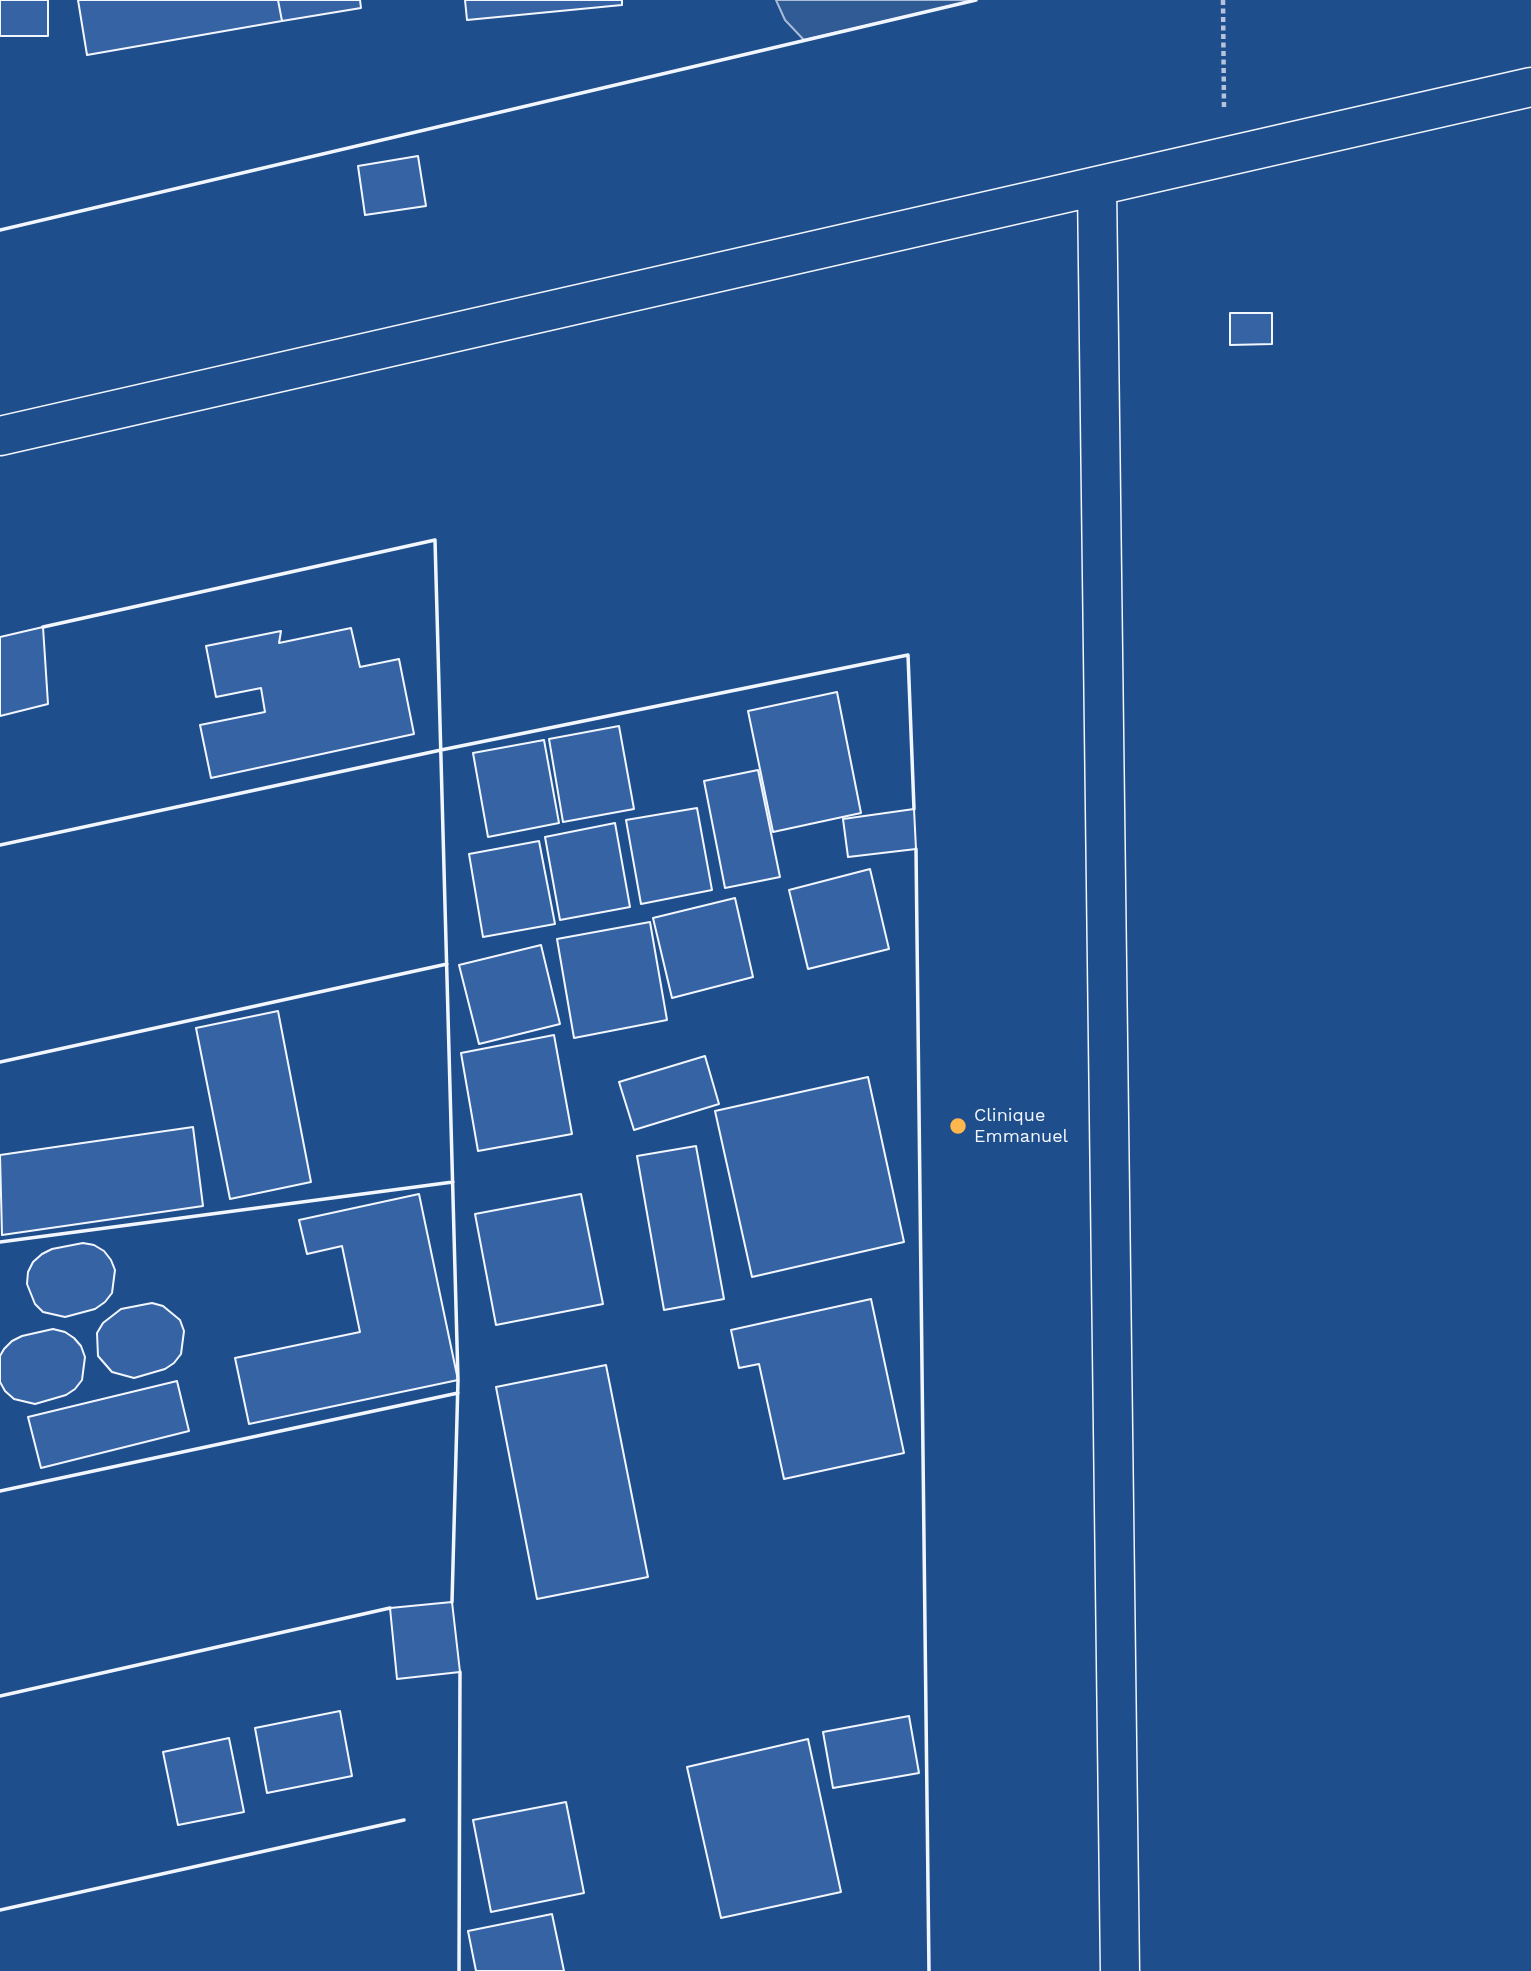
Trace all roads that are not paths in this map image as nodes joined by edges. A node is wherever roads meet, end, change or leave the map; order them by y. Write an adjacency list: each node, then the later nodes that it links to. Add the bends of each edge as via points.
1 (1531, 87): 2 (street)
2 (1097, 187): 3 (street); 4 (street)
3 (0, 436)
4 (1120, 1971)

